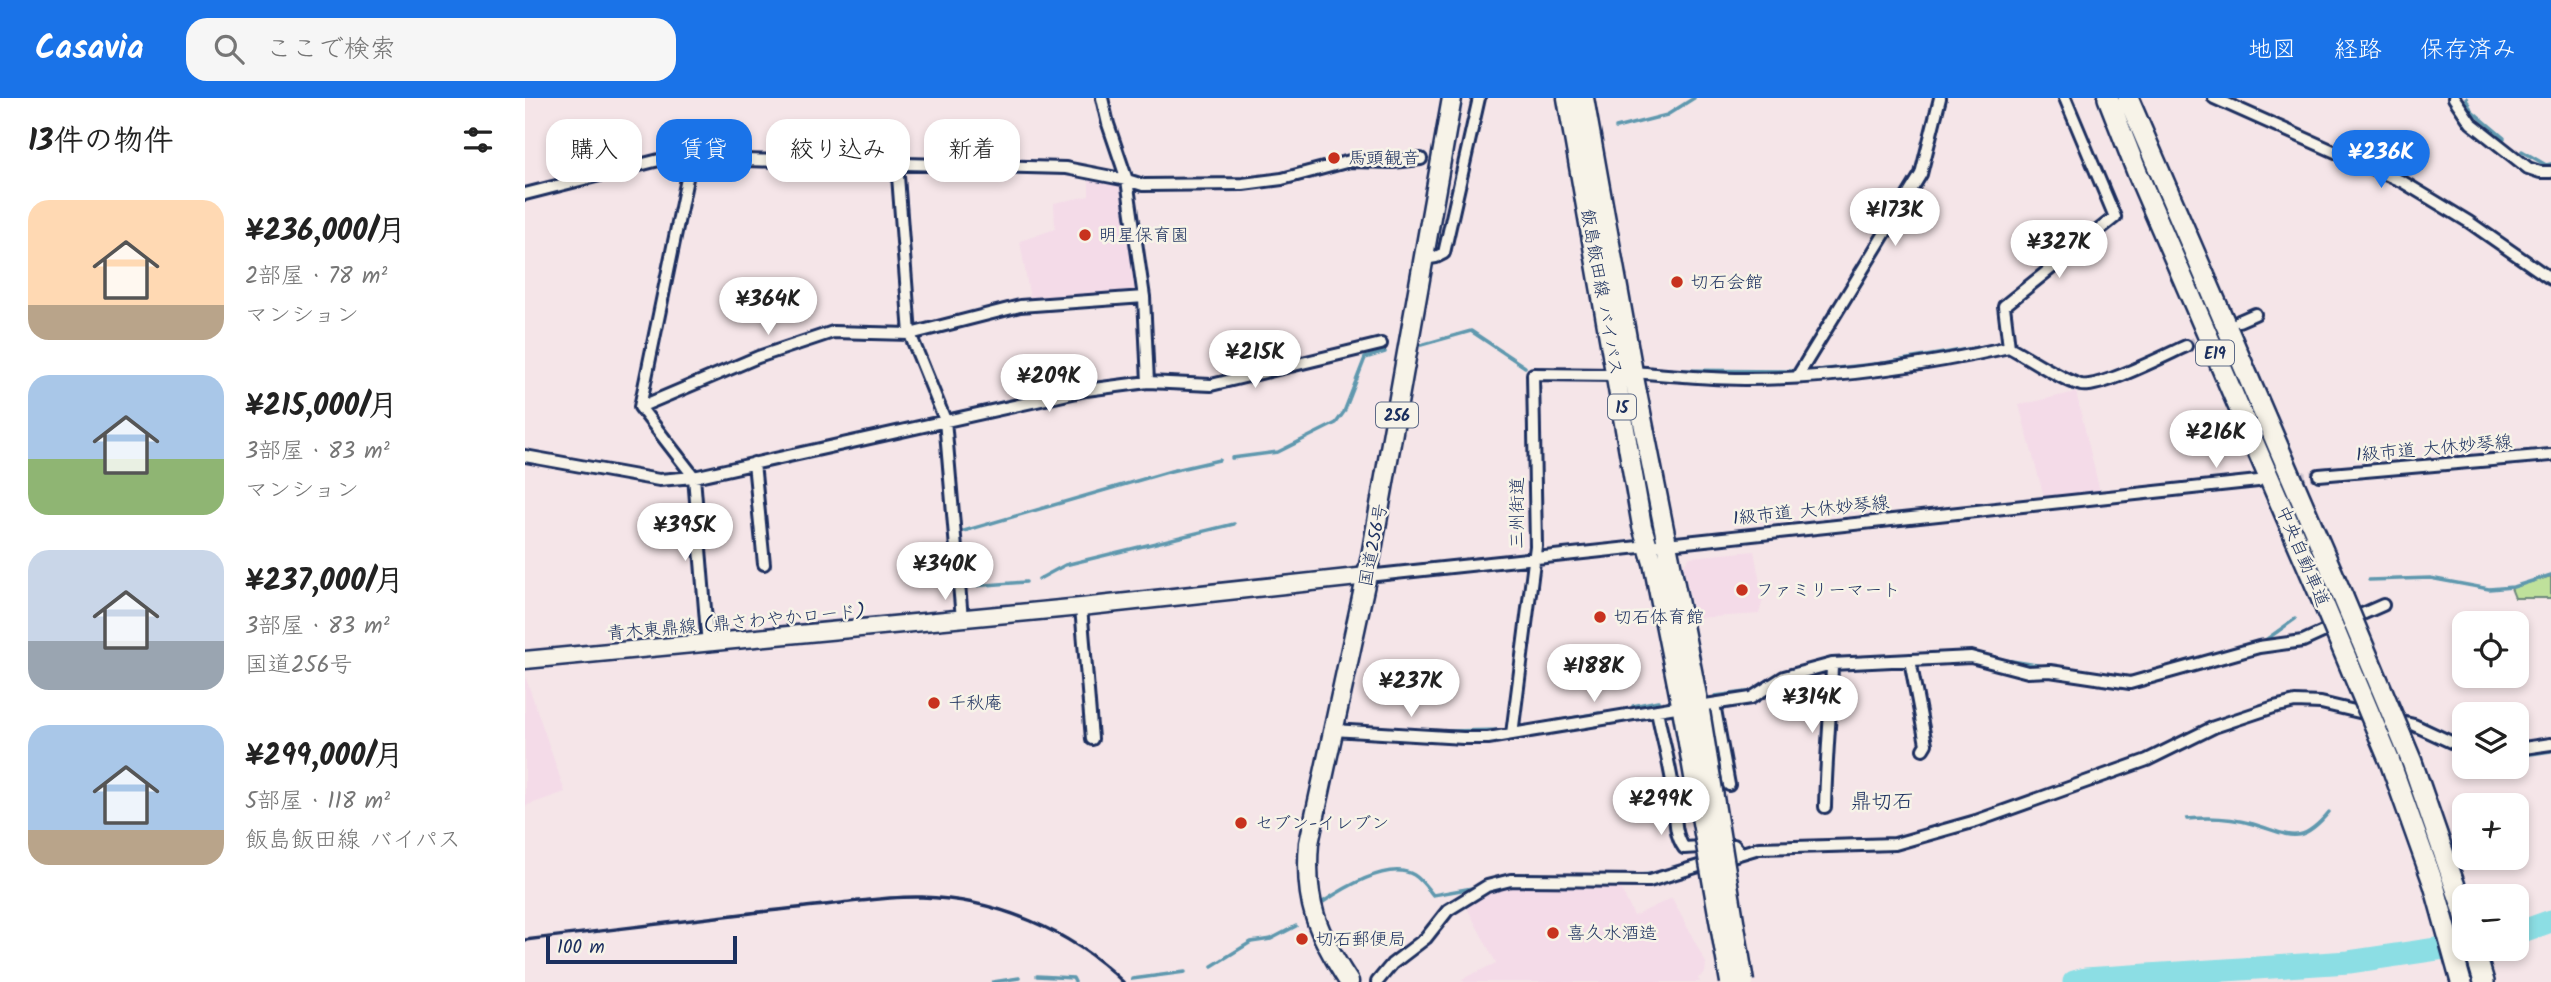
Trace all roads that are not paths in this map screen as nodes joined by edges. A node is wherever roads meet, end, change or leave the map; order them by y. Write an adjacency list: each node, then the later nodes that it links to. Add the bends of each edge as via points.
1 (1102, 98): 16 (street)
2 (1453, 98): 20 (main road, 国道256号 / 256)
3 (1479, 98): 20 (street, via 1444,253)
4 (1567, 98): 29 (main road, 飯島飯田線 バイパス / 15)
5 (1584, 98): 29 (main road, 飯島飯田線 バイパス / 15)
6 (1940, 98): 30 (street, via 1921,174)
7 (2064, 98): 28 (street, via 2115,217 2004,306)
8 (2108, 98): 70 (highway, 中央自動車道 / E19, bridge, via 2391,762 2434,885)
9 (2128, 98): 64 (highway, 中央自動車道 / E19, bridge, via 2343,597 2411,762)
10 (2214, 98): 21 (street, via 2403,182)
11 (2454, 98): 15 (street, via 2471,122 2528,168)
12 (1421, 159): 16 (street, via 1350,161 1243,184 1143,185)
13 (656, 161): 19 (street)
14 (910, 163): 16 (street, via 1066,168)
15 (2551, 172)
16 (1127, 180): 22 (street)
17 (686, 182): 32 (street)
18 (898, 182): 25 (street)
19 (525, 194)
20 (1424, 259): 44 (main road, 国道256号 / 256)
21 (2551, 279)
22 (1145, 297): 25 (street, via 1020,306); 31 (street)
23 (2255, 314): 24 (street)
24 (2239, 321)
25 (910, 334): 32 (street, via 833,331); 33 (street)
26 (1381, 344): 31 (street, via 1211,385)
27 (2186, 346): 28 (street, via 2087,386)
28 (2009, 347): 30 (street, via 1853,373)
29 (1625, 373): 30 (street); 40 (main road, 飯島飯田線 バイパス / 15); 41 (main road, 飯島飯田線 バイパス / 15); 42 (street, 三州街道, via 1534,374)
30 (1797, 377)
31 (1149, 382): 33 (street, via 1086,390)
32 (640, 407): 38 (street)
33 (946, 420): 36 (street); 47 (street)
34 (525, 456): 38 (street, via 659,480)
35 (2551, 456): 37 (street, 1級市道 大休妙琴線)
36 (754, 463): 38 (street); 43 (street)
37 (2319, 475)
38 (694, 477): 48 (street)
39 (2258, 481): 40 (street, 1級市道 大休妙琴線)
40 (1666, 543): 41 (street, 1級市道 大休妙琴線); 52 (main road, 飯島飯田線 バイパス / 15)
41 (1647, 546): 42 (street, 1級市道 大休妙琴線); 52 (main road, 飯島飯田線 バイパス / 15)
42 (1535, 557): 44 (street, 1級市道 大休妙琴線); 55 (street, 三州街道)
43 (764, 564)
44 (1367, 576): 46 (main road, 青木東鼎線 (鼎さわやかロード)); 54 (main road, 国道256号 / 256)
45 (2383, 605): 50 (street, via 2303,641 2259,647 2130,683 2028,672 1971,657)
46 (1081, 607): 47 (main road, 青木東鼎線 (鼎さわやかロード)); 56 (street)
47 (962, 619): 48 (main road, 青木東鼎線 (鼎さわやかロード))
48 (708, 645): 49 (main road, 青木東鼎線 (鼎さわやかロード))
49 (525, 660)
50 (1910, 660): 51 (street); 60 (street, via 1926,744)
51 (1832, 664): 52 (street, via 1784,677 1751,698); 62 (street)
52 (1696, 708): 53 (street); 61 (street); 68 (main road, 飯島飯田線 バイパス / 15, bridge); 69 (main road, 飯島飯田線 バイパス / 15, bridge)
53 (1657, 710): 55 (street); 63 (street, via 1681,845 1734,845)
54 (1333, 730): 55 (street, via 1463,738); 66 (main road, 国道256号 / 256, via 1309,843 1307,884 1315,922)
55 (1512, 734)
56 (1092, 739)
57 (2452, 742): 63 (street, via 2414,725 2321,702 2295,702 2233,719 2147,760 1929,836 1895,844)
58 (2551, 744): 59 (street)
59 (2529, 747)
60 (1923, 749)
61 (1729, 785)
62 (1825, 807)
63 (1740, 852): 67 (street, via 1649,881 1511,880 1487,886 1448,910 1426,938)
64 (2454, 884)
65 (2477, 961): 71 (highway)
66 (1349, 982)
67 (1377, 982)
68 (1730, 982)
69 (1744, 982)
70 (2461, 982)
71 (2483, 982)

